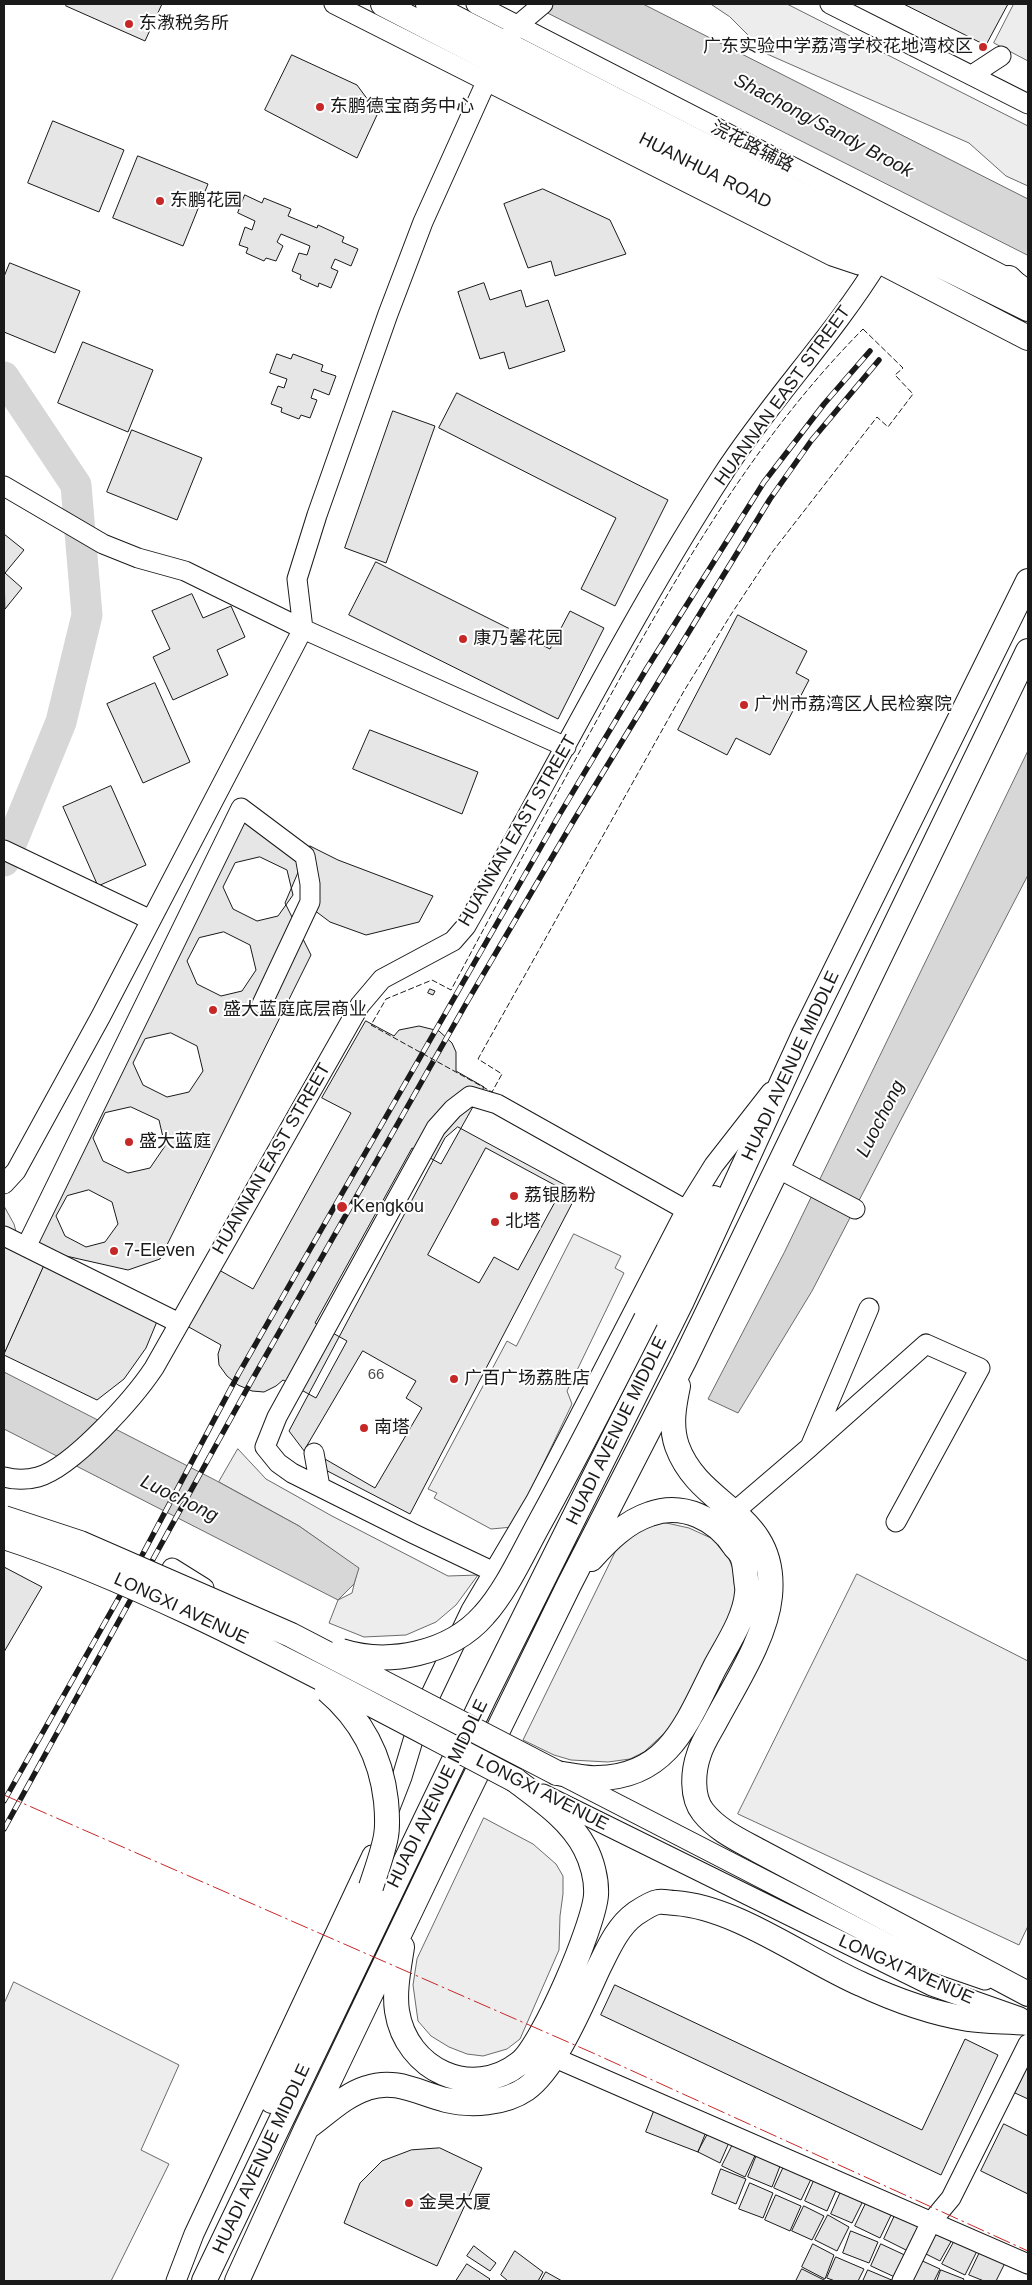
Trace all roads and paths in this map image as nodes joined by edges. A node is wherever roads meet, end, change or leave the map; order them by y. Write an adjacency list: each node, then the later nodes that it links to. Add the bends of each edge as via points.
1 (334, 4): 7 (street, 浣花路辅路)
2 (382, 4): 7 (main road, HUANHUA ROAD)
3 (428, 4): 7 (main road, HUANHUA ROAD)
4 (476, 4): 7 (street, 浣花路辅路)
5 (543, 4): 7 (street)
6 (830, 4): 9 (street)
7 (502, 52): 10 (main road, HUANHUA ROAD); 13 (street, 浣花路辅路); 20 (street, via 423,222 317,515 297,579)
8 (1001, 56): 9 (street)
9 (972, 75): 11 (street)
10 (525, 76): 12 (main road, HUANHUA ROAD); 13 (main road, HUANHUA ROAD, via 894,242)
11 (1028, 104)
12 (879, 261): 16 (main road, HUANHUA ROAD); 22 (street, HUANNAN EAST STREET, via 845,313 784,388 724,474 655,587)
13 (1018, 290): 14 (main road); 15 (main road, HUANHUA ROAD)
14 (1028, 301)
15 (1028, 309)
16 (1018, 332): 17 (main road)
17 (1028, 350)
18 (4, 486): 20 (street, via 103,544 185,571)
19 (1028, 581): 26 (main road, HUADI AVENUE MIDDLE)
20 (303, 629): 22 (street); 24 (street)
21 (1028, 651): 28 (main road, HUADI AVENUE MIDDLE)
22 (566, 747): 35 (street, HUANNAN EAST STREET, via 466,926 452,941 382,979 360,1005)
23 (4, 850): 24 (street)
24 (151, 920): 29 (street, via 16,1171)
25 (262, 1004): 33 (street, via 310,902 310,884 305,856 241,808)
26 (806, 1032): 27 (main road); 64 (main road, HUADI AVENUE MIDDLE, via 681,1303 472,1724)
27 (775, 1087): 31 (street, via 714,1165); 49 (main road, bridge, via 646,1319 514,1571 484,1616 460,1635 411,1655 378,1658 353,1654)
28 (777, 1168): 30 (street); 36 (main road, HUADI AVENUE MIDDLE)
29 (4, 1184)
30 (855, 1209)
31 (686, 1210): 40 (street, via 497,1104 470,1096 459,1104 436,1128 277,1417 265,1447 278,1463); 47 (street, via 536,1500)
32 (4, 1236): 33 (street)
33 (26, 1248): 35 (street)
34 (869, 1308): 37 (street)
35 (178, 1324): 39 (street, HUANNAN EAST STREET, via 143,1384 119,1412 72,1456 38,1477)
36 (684, 1361): 41 (main road, via 674,1406 677,1446 690,1470); 48 (main road, HUADI AVENUE MIDDLE)
37 (810, 1447): 41 (street); 43 (street, via 926,1344 980,1368)
38 (314, 1452): 40 (street)
39 (4, 1478)
40 (320, 1487): 47 (street)
41 (734, 1512): 44 (street); 55 (main road, via 764,1546 770,1573 770,1596 757,1640 699,1753 694,1786 702,1811 731,1835 758,1851)
42 (4, 1518): 49 (main road, LONGXI AVENUE, bridge, via 80,1543)
43 (896, 1522)
44 (727, 1535): 48 (main road, via 716,1524 686,1511 651,1513 619,1530); 52 (main road, via 743,1559 748,1593 739,1621 682,1732 667,1750 642,1769 624,1775 598,1778)
45 (4, 1537): 50 (main road, LONGXI AVENUE, bridge, via 106,1574)
46 (172, 1568): 51 (street)
47 (494, 1572): 51 (street, via 471,1610)
48 (569, 1585): 54 (main road, HUADI AVENUE MIDDLE)
49 (292, 1635): 52 (main road, LONGXI AVENUE, bridge)
50 (281, 1656): 53 (main road, LONGXI AVENUE, bridge); 63 (main road, bridge, via 319,1683 360,1724 380,1766 386,1835 370,1887 242,2167)
51 (420, 1717): 62 (street, via 402,1777 371,1857 194,2234)
52 (557, 1773): 55 (street, LONGXI AVENUE, via 893,1946)
53 (515, 1780): 54 (main road, via 550,1807 577,1835 593,1869 596,1894 591,1922 576,1958 545,2026 521,2062 503,2074 466,2079 446,2075 428,2066 414,2051 403,2033 396,2010); 56 (street, LONGXI AVENUE, via 932,1986)
54 (405, 1924): 59 (main road, HUADI AVENUE MIDDLE)
55 (1028, 1995)
56 (1028, 2021): 58 (main road, via 968,2019 922,2007 861,1984 722,1913 691,1904 657,1902 634,1915 607,1950)
57 (1028, 2044): 60 (street, via 952,2198)
58 (552, 2057): 59 (main road, via 526,2089 506,2098 472,2103 446,2100 403,2085 382,2085 344,2099); 60 (street)
59 (306, 2129): 65 (main road, HUADI AVENUE MIDDLE)
60 (931, 2222): 61 (street); 66 (street)
61 (1028, 2264)
62 (176, 2281)
63 (194, 2281)
64 (204, 2281)
65 (237, 2281)
66 (902, 2281)

